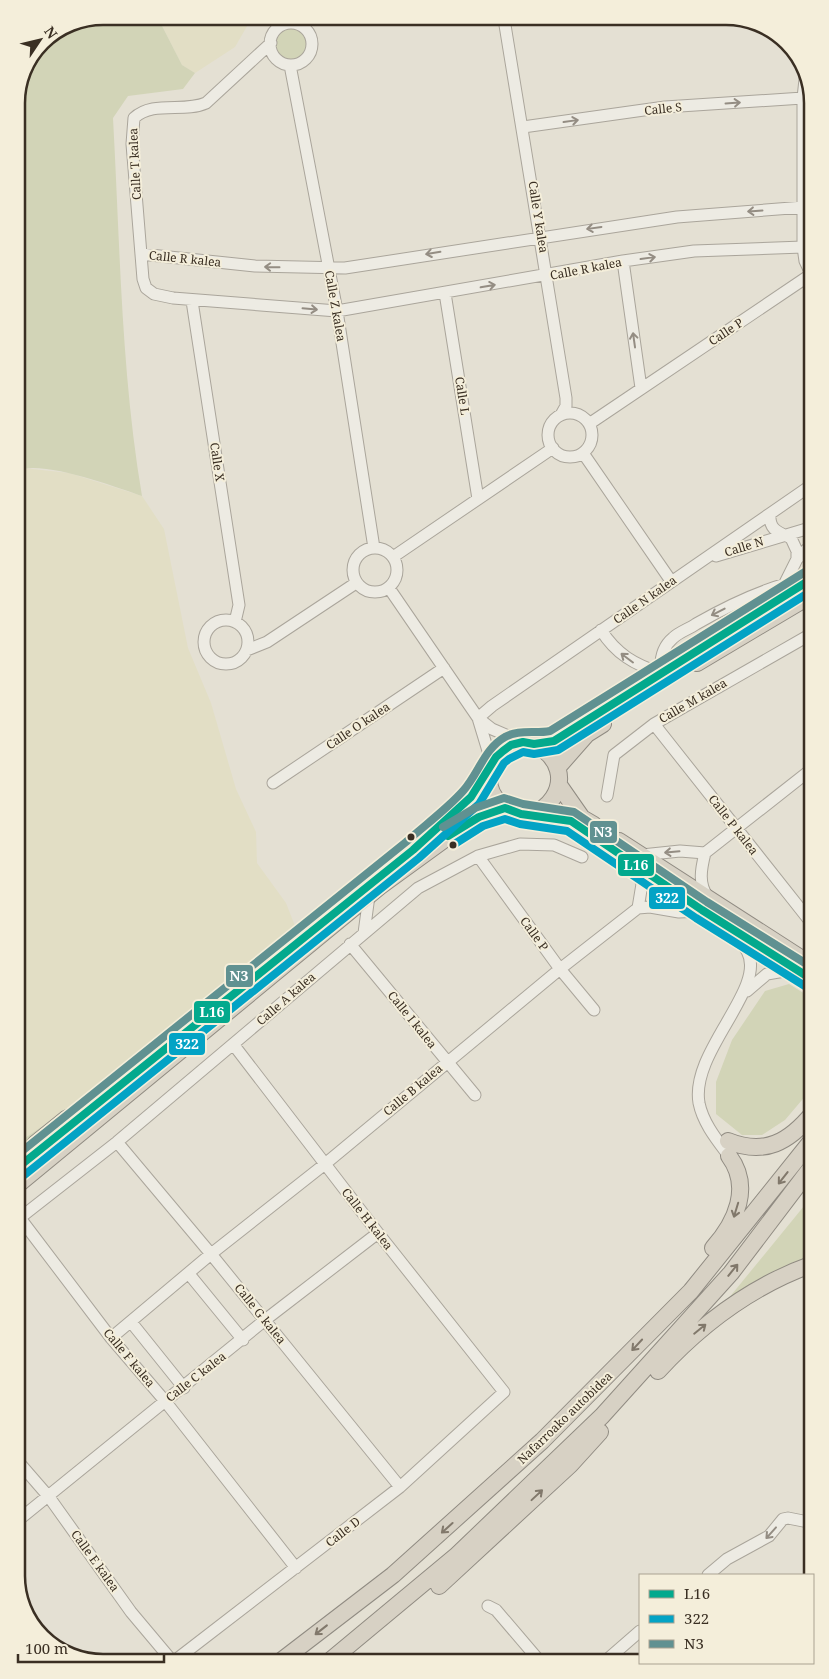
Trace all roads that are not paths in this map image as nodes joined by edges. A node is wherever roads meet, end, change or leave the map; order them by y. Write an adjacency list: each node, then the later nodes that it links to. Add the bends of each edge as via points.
1 (283, 25): 4 (street, via 274,32)
2 (306, 25): 5 (street, via 311,36 311,50 303,61)
3 (505, 25): 8 (street, Calle Y kalea)
4 (271, 42): 5 (street, via 278,60); 12 (street, Calle T kalea, via 206,103 194,107 150,109 134,118 132,144)
5 (290, 65): 15 (street, Calle Z kalea)
6 (803, 94): 7 (street)
7 (803, 98): 8 (street, Calle S, one-way to 7, via 665,108); 9 (street)
8 (523, 127): 10 (street, Calle Y kalea)
9 (804, 207): 10 (street, Calle R kalea, one-way to 10, via 677,217); 11 (street)
10 (541, 236): 15 (street, Calle R kalea, one-way to 15); 16 (street, Calle Y kalea)
11 (803, 247): 13 (street, Calle R kalea, one-way to 11, via 694,251); 14 (street)
12 (141, 254): 15 (street, Calle R kalea, one-way to 12, via 255,266); 19 (street, Calle R kalea, via 146,288 154,294)
13 (623, 261): 16 (street, Calle R kalea); 21 (street, one-way to 13)
14 (804, 261)
15 (329, 268): 20 (street, Calle Z kalea)
16 (547, 276): 18 (street, Calle R kalea, one-way to 16); 22 (street, Calle Y kalea, via 566,398)
17 (804, 282): 21 (street, Calle P)
18 (445, 293): 20 (street, Calle R kalea); 27 (street, Calle L)
19 (192, 301): 20 (street, Calle R kalea, one-way to 20); 43 (street, Calle X, via 239,605)
20 (337, 311): 31 (street, Calle Z kalea)
21 (640, 388): 23 (street, Calle P)
22 (561, 415): 23 (street, via 580,415); 24 (street, via 551,426 549,434)
23 (589, 424): 25 (street, via 592,440)
24 (553, 448): 25 (street, via 567,456); 27 (street)
25 (583, 453): 37 (street)
26 (804, 493): 28 (street, Calle N kalea)
27 (478, 499): 33 (street)
28 (770, 514): 30 (street, Calle N, via 772,527); 34 (street, Calle N kalea)
29 (804, 529): 30 (street, Calle N)
30 (784, 535): 34 (street, Calle N); 35 (street, Calle N, via 794,543)
31 (374, 548): 33 (street, via 384,550); 38 (street, via 365,550 353,564)
32 (804, 551): 35 (street)
33 (393, 558): 41 (street, via 398,572)
34 (705, 559): 37 (street, Calle N kalea)
35 (797, 559): 39 (street)
36 (804, 579): 39 (street)
37 (671, 581): 44 (street, Calle N kalea)
38 (356, 583): 41 (street, via 368,592 382,592); 46 (street, via 267,642)
39 (785, 583): 48 (street, one-way to 48, via 716,612 672,638 660,661)
40 (804, 583): 48 (highway)
41 (389, 588): 47 (street)
42 (804, 599): 52 (highway, via 653,690 588,734)
43 (235, 622): 46 (street, via 247,634); 46 (street, via 214,624 205,636 206,650 223,664 237,661)
44 (601, 630): 48 (street, one-way to 44, via 635,664 617,651); 49 (street, Calle N kalea)
45 (804, 638): 50 (street, Calle M kalea)
46 (247, 650)
47 (444, 668): 49 (street); 55 (street, Calle O kalea)
48 (662, 673): 51 (highway, via 554,741)
49 (478, 718): 51 (street, via 492,729); 53 (street)
50 (654, 724): 57 (street, Calle M kalea, via 614,755); 60 (street, Calle P kalea)
51 (528, 743): 52 (highway, via 545,749); 53 (highway, via 511,745 496,757)
52 (558, 767): 56 (highway)
53 (490, 768): 58 (highway, via 491,792); 80 (highway, via 465,804 413,850)
54 (804, 775): 60 (street)
55 (272, 784)
56 (559, 785): 59 (highway, via 549,804); 64 (highway, via 582,818)
57 (607, 796)
58 (505, 808): 59 (highway); 65 (highway, via 467,822)
59 (530, 813): 64 (highway, via 571,821)
60 (737, 830): 61 (street); 68 (street, Calle P kalea)
61 (705, 853): 64 (street, one-way to 64, via 680,851); 66 (street, via 701,878)
62 (478, 856): 63 (street, Calle A kalea, via 520,844 554,844); 69 (street, Calle A kalea, via 418,888); 72 (street, Calle P)
63 (582, 857)
64 (638, 860): 66 (highway); 67 (street, via 642,884)
65 (369, 896): 69 (street); 90 (highway)
66 (706, 905): 67 (street, via 679,912); 71 (highway); 73 (highway); 75 (street, via 747,951 750,970)
67 (638, 908): 72 (street, Calle B kalea)
68 (804, 914)
69 (364, 932): 70 (street, Calle A kalea)
70 (350, 944): 77 (street, Calle A kalea); 78 (street, Calle I kalea)
71 (804, 961)
72 (560, 969): 76 (street, Calle P); 78 (street, Calle B kalea)
73 (796, 969): 74 (highway); 75 (street, via 766,974)
74 (804, 974)
75 (742, 996): 86 (street, via 711,1048 698,1088 699,1102 709,1127)
76 (594, 1010)
77 (233, 1044): 82 (street, Calle A kalea); 88 (street, Calle H kalea)
78 (446, 1062): 79 (street, Calle I kalea); 88 (street, Calle B kalea)
79 (475, 1095)
80 (96, 1105): 84 (highway, via 66,1119); 87 (highway)
81 (804, 1124): 83 (highway, via 788,1137)
82 (117, 1142): 91 (street, Calle A kalea); 94 (street, Calle G kalea)
83 (764, 1148): 86 (highway); 86 (highway, via 740,1146)
84 (25, 1151)
85 (804, 1151): 97 (highway, Nafarroako autobidea, one-way to 97, via 733,1242 691,1291)
86 (730, 1153): 97 (highway, one-way to 97, via 741,1183 732,1222 684,1283)
87 (25, 1162)
88 (326, 1164): 93 (street, Calle H kalea); 94 (street, Calle B kalea)
89 (804, 1177): 117 (highway, Nafarroako autobidea, one-way to 89, via 456,1556 602,1416 730,1273)
90 (25, 1179)
91 (25, 1214)
92 (25, 1228): 100 (street, Calle F kalea)
93 (378, 1233): 98 (street, Calle C kalea); 103 (street, Calle H kalea)
94 (211, 1254): 96 (street, Calle B kalea); 98 (street, Calle G kalea)
95 (804, 1268): 118 (highway, one-way to 95, via 383,1630 457,1571 570,1465 686,1341 722,1311 758,1288)
96 (189, 1274): 99 (street, Calle B kalea); 101 (street)
97 (670, 1309): 116 (highway, Nafarroako autobidea, one-way to 116, via 608,1376 483,1496 393,1575)
98 (265, 1320): 101 (street, Calle C kalea); 106 (street, Calle G kalea)
99 (131, 1322): 100 (street, Calle B kalea); 102 (street)
100 (111, 1338): 104 (street, Calle F kalea)
101 (243, 1340): 102 (street, Calle C kalea)
102 (184, 1388): 104 (street, Calle C kalea)
103 (504, 1392): 106 (street, Calle D)
104 (165, 1401): 107 (street, Calle C kalea); 110 (street, Calle F kalea)
105 (25, 1469): 107 (street, Calle E kalea)
106 (400, 1488): 110 (street, Calle D)
107 (49, 1497): 108 (street, Calle C kalea); 114 (street, Calle E kalea, via 131,1612)
108 (25, 1515)
109 (804, 1521): 111 (street, one-way to 111, via 783,1519 769,1536)
110 (296, 1568): 115 (street, Calle D)
111 (709, 1574)
112 (488, 1606): 119 (street, via 496,1610)
113 (639, 1632): 120 (street)
114 (166, 1654)
115 (183, 1654)
116 (290, 1654)
117 (339, 1654)
118 (341, 1654)
119 (534, 1654)
120 (614, 1654)

